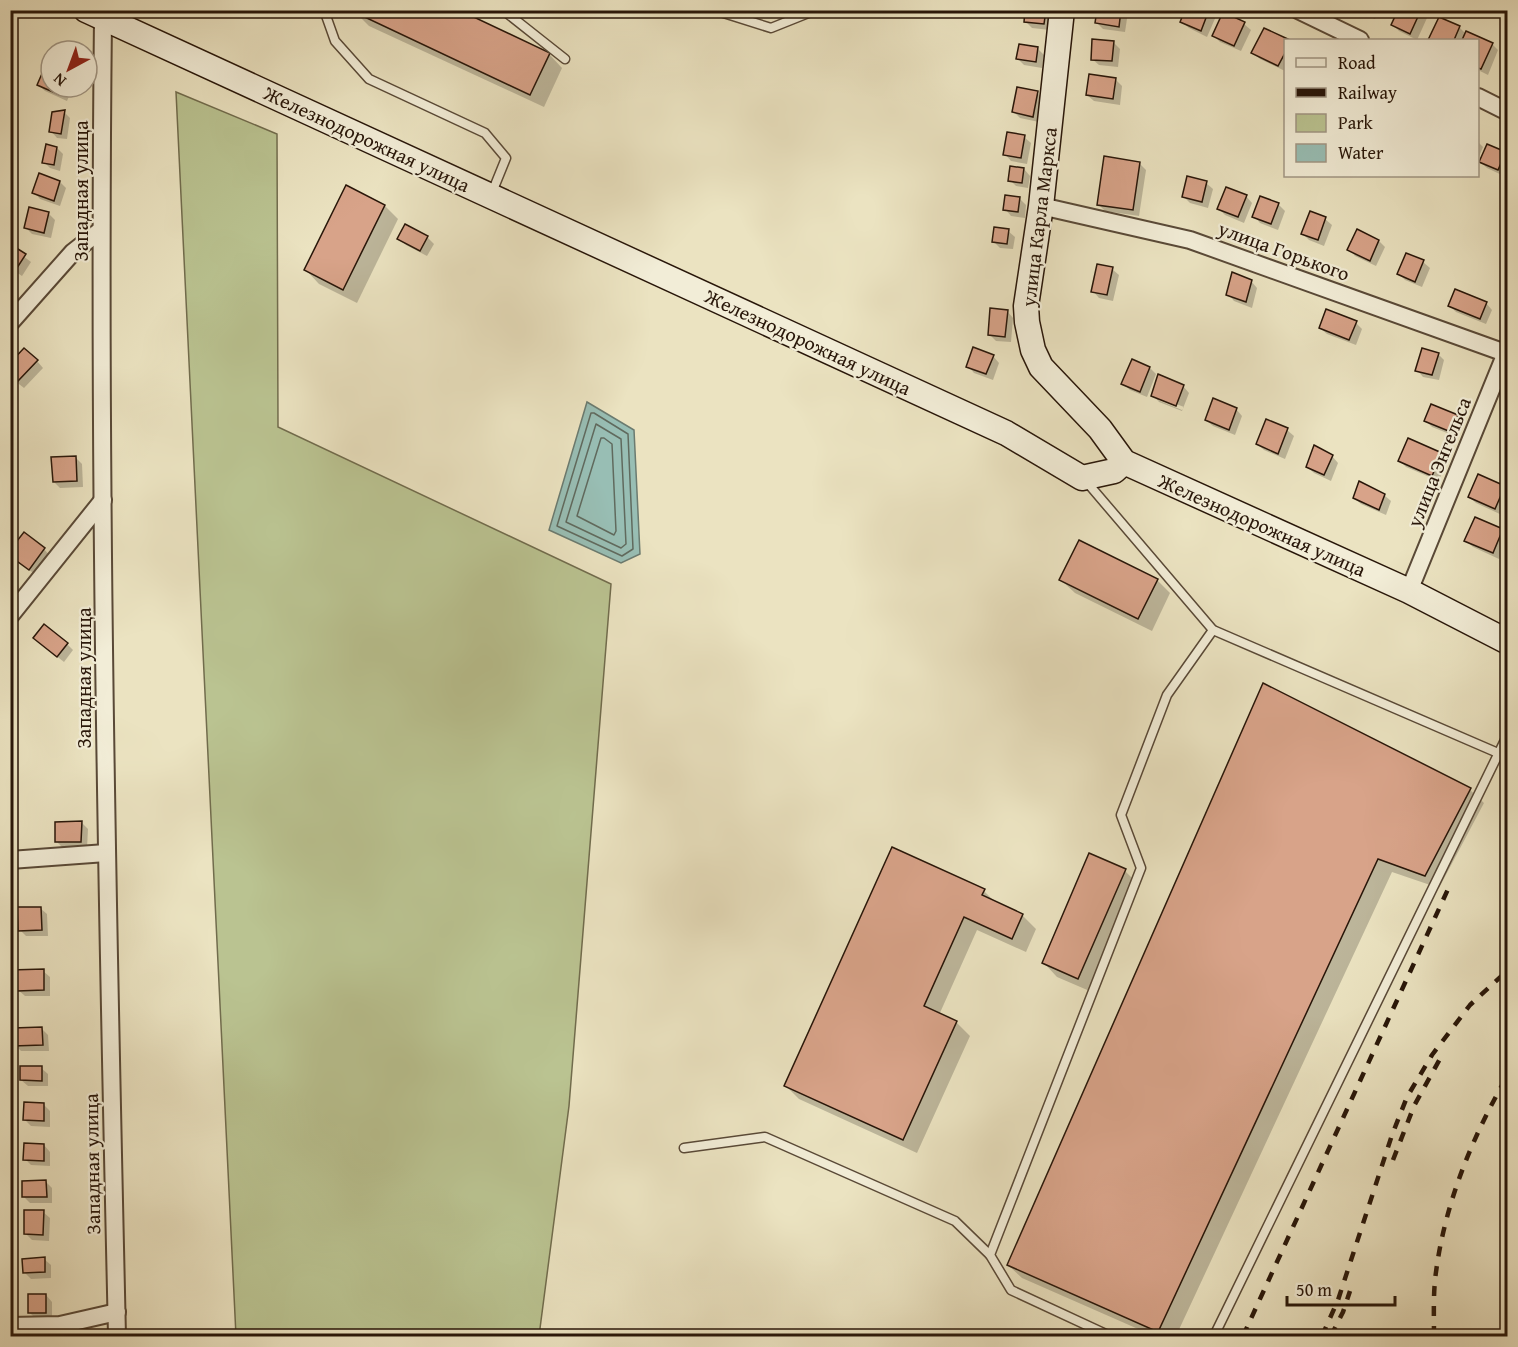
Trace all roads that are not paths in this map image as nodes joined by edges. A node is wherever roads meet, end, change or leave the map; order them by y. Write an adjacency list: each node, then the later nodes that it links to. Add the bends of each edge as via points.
1 (324, 10): 12 (lane, via 335,41 369,79 485,133 506,158)
2 (503, 10): 9 (lane)
3 (714, 10): 4 (lane, via 771,28)
4 (816, 10)
5 (1062, 10): 13 (street, улица Карла Маркса)
6 (1298, 10): 8 (street)
7 (95, 14): 12 (street, Железнодорожная улица); 14 (street, Западная улица)
8 (1358, 39)
9 (565, 59)
10 (1479, 98): 11 (street)
11 (1508, 112)
12 (490, 196): 18 (street, Железнодорожная улица, via 1006,433)
13 (1041, 206): 16 (street, улица Горького, via 1190,240); 17 (street, улица Карла Маркса, via 1026,306 1033,350 1041,366 1100,429)
14 (101, 230): 15 (street, via 73,252); 19 (street, Западная улица)
15 (10, 323)
16 (1507, 352): 20 (street, улица Энгельса)
17 (1124, 462): 18 (street, via 1114,471); 20 (street, Железнодорожная улица)
18 (1082, 477): 22 (lane)
19 (103, 500): 21 (street); 26 (street, Западная улица)
20 (1408, 591): 23 (street, Железнодорожная улица)
21 (10, 616)
22 (1213, 630): 25 (lane); 29 (lane, via 1167,695 1121,815 1141,868)
23 (1508, 642)
24 (1508, 734): 25 (lane)
25 (1498, 753): 34 (lane)
26 (106, 853): 27 (street); 30 (street, Западная улица)
27 (10, 860)
28 (684, 1148): 29 (lane, via 765,1137 955,1221)
29 (990, 1255): 33 (lane, via 1011,1290)
30 (117, 1312): 31 (street, via 60,1325); 32 (street, Западная улица)
31 (10, 1326)
32 (117, 1336)
33 (1110, 1336)
34 (1214, 1336)

